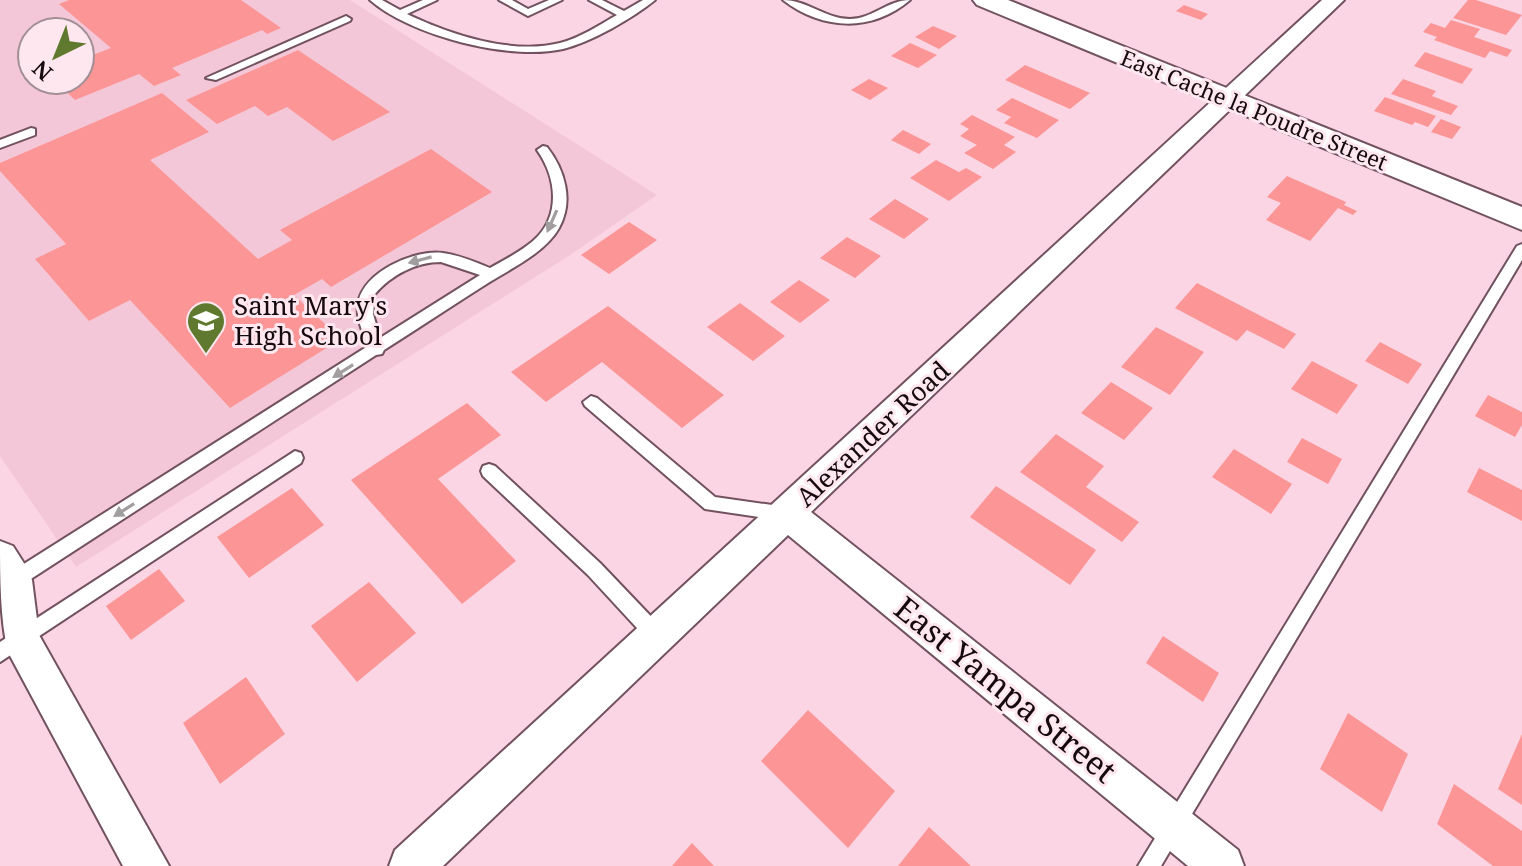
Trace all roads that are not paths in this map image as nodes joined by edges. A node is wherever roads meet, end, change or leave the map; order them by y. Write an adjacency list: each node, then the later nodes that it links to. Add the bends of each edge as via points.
1 (375, 0): 11 (lane)
2 (432, 0): 11 (lane)
3 (504, 0): 4 (lane, via 528,13)
4 (557, 0)
5 (594, 0): 12 (lane)
6 (650, 0): 12 (lane)
7 (788, 0): 8 (lane, via 837,23 870,21)
8 (905, 0)
9 (986, 0): 15 (street, East Cache la Poudre Street)
10 (1334, 0): 15 (street, Alexander Road)
11 (399, 14): 12 (lane, via 424,29 531,51 564,46)
12 (623, 14)
13 (346, 19): 14 (lane)
14 (212, 78)
15 (1229, 99): 19 (street, East Cache la Poudre Street); 26 (street, Alexander Road)
16 (31, 132): 17 (lane)
17 (0, 144)
18 (543, 150): 21 (lane, one-way to 21, via 553,161 560,197 554,225 537,245)
19 (1522, 219)
20 (1522, 249): 30 (lane)
21 (494, 275): 22 (lane); 22 (lane, one-way to 22, via 438,256 399,268 370,288 365,301)
22 (377, 350): 27 (lane, one-way to 27)
23 (591, 402): 26 (lane, via 711,504)
24 (295, 458): 29 (lane)
25 (489, 471): 28 (lane)
26 (788, 514): 28 (street, Alexander Road); 30 (street, East Yampa Street)
27 (7, 569): 29 (street)
28 (655, 634): 32 (street, Alexander Road)
29 (10, 646): 31 (street)
30 (1174, 826): 33 (lane); 34 (street, East Yampa Street)
31 (147, 866)
32 (411, 866)
33 (1149, 866)
34 (1222, 866)

